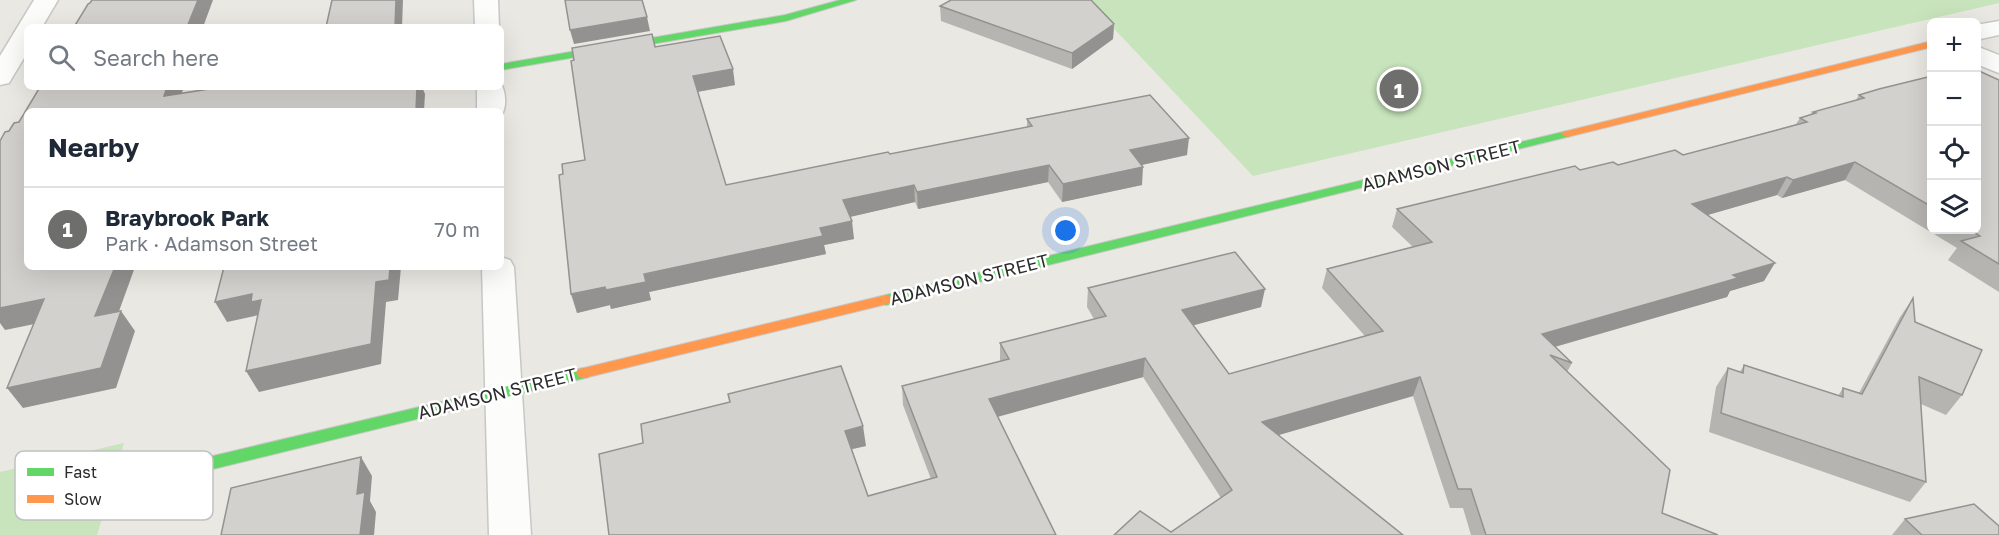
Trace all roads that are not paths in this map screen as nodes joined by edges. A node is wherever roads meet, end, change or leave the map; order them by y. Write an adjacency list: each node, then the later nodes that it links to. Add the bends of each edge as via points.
1 (46, 0): 4 (street)
2 (486, 0): 5 (street)
3 (850, 0): 12 (street, via 786,18)
4 (32, 24)
5 (487, 24)
6 (1999, 28): 7 (street)
7 (1981, 32)
8 (24, 37): 13 (street)
9 (1927, 45): 17 (street, ADAMSON STREET)
10 (1981, 56): 11 (street)
11 (1999, 65)
12 (504, 66)
13 (0, 77)
14 (490, 90): 15 (street)
15 (491, 108)
16 (498, 270): 17 (street)
17 (503, 391): 18 (street, ADAMSON STREET); 19 (street)
18 (213, 463)
19 (510, 535)

